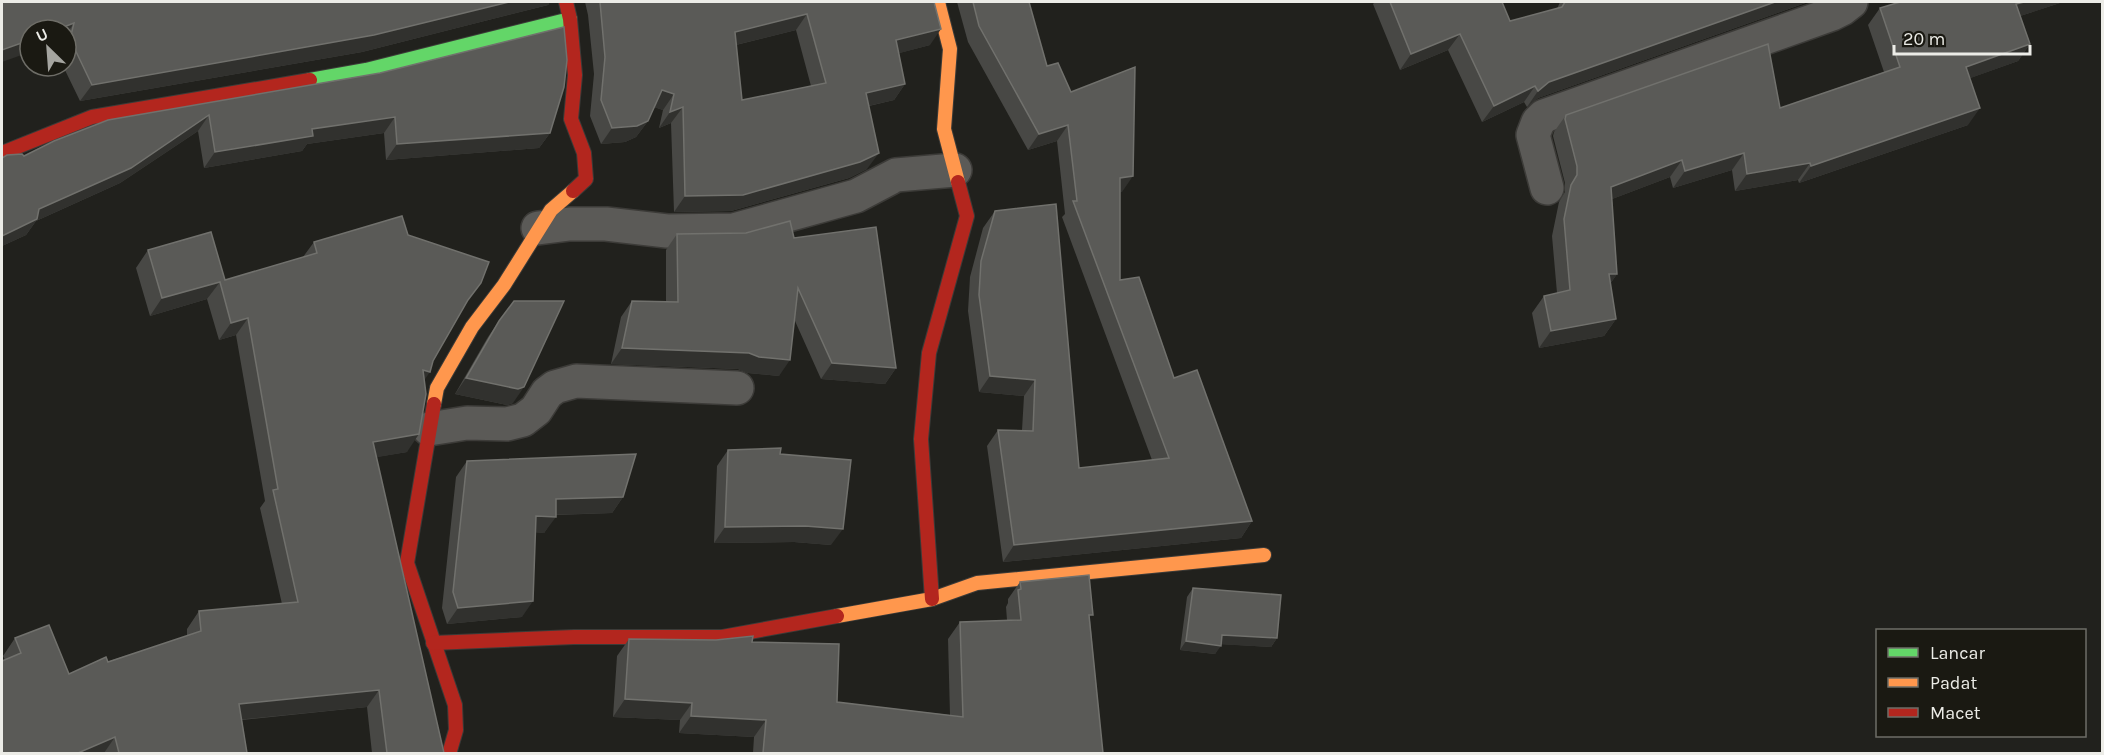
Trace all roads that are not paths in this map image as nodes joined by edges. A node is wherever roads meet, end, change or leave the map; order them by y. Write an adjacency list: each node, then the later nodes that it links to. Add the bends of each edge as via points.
1 (566, 2): 4 (street)
2 (938, 2): 6 (street, via 950,49 944,129)
3 (1851, 2): 7 (street, via 1832,14 1544,116 1533,135)
4 (570, 20): 5 (street, via 366,70 92,117); 8 (street, via 575,75 571,119 584,153 586,180 551,210)
5 (2, 153)
6 (955, 170): 8 (street, via 896,175 856,196 734,230 667,231 606,224); 12 (street, via 967,216 929,353 921,439)
7 (1547, 188)
8 (538, 228): 10 (street, via 436,388)
9 (737, 388): 10 (street, via 576,381 555,387 523,420)
10 (429, 429): 13 (street, via 407,564)
11 (1264, 555): 12 (street, via 977,583)
12 (932, 599): 13 (street, via 722,637 574,637)
13 (433, 644): 14 (street, via 457,714 455,741)
14 (449, 753)

